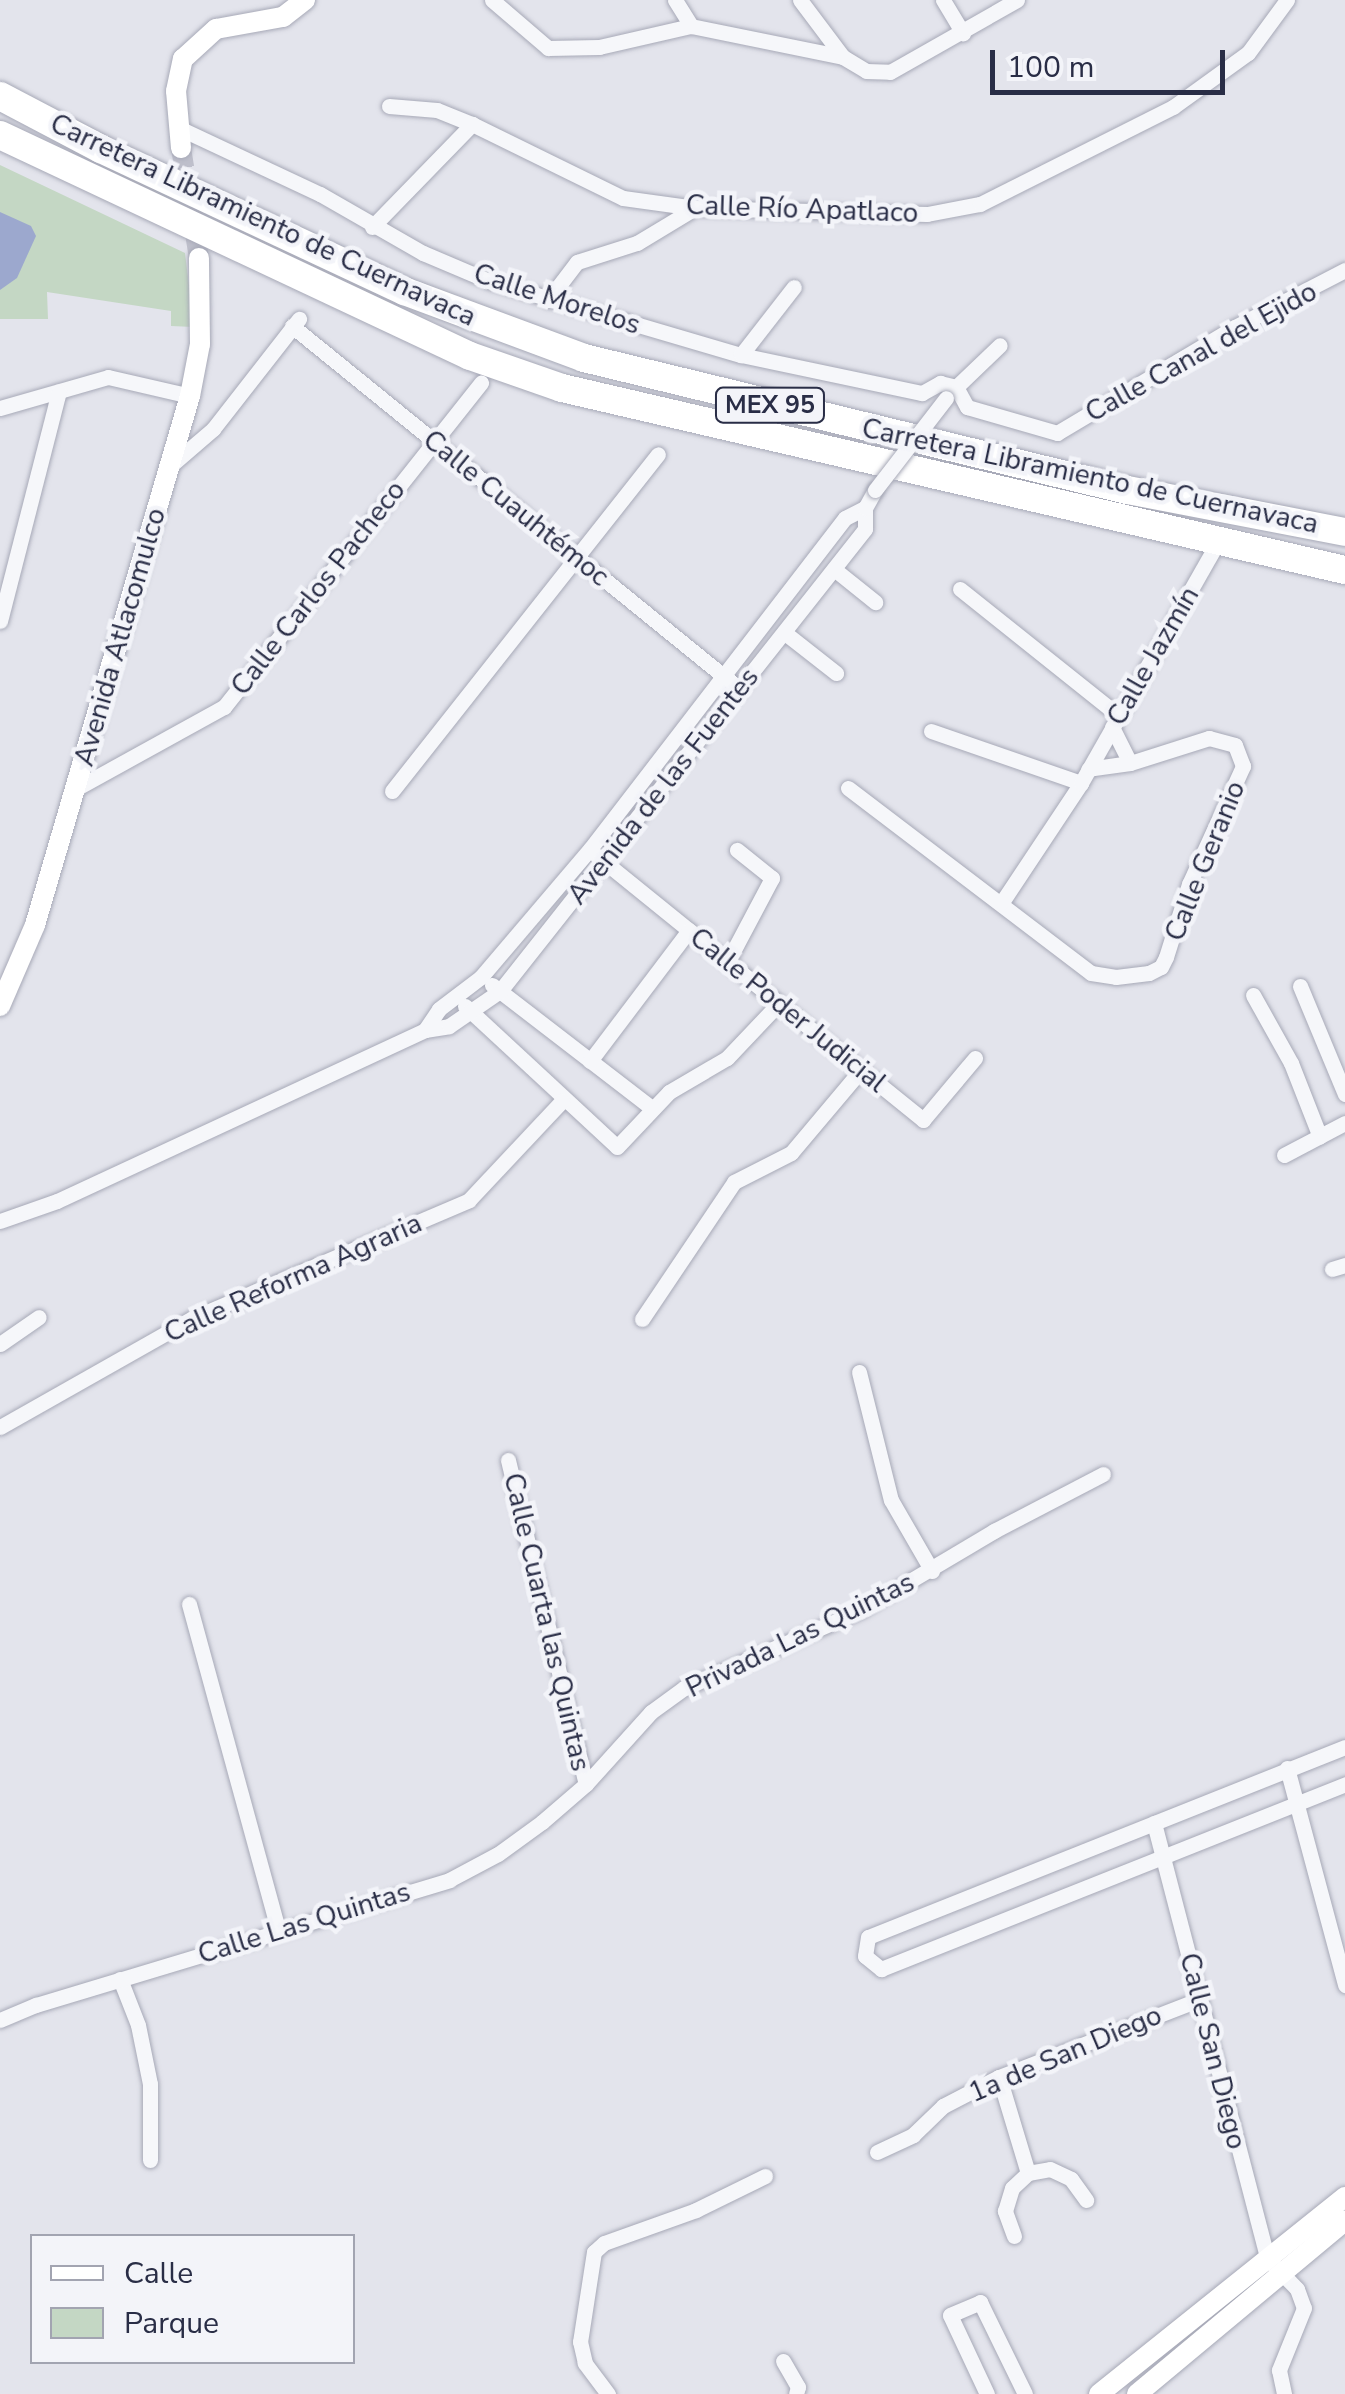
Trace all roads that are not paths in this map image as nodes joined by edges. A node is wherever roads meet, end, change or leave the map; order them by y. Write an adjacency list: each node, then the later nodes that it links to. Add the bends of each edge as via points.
1 (304, 0): 15 (main road, via 283,17 216,29 197,42 183,59 176,91)
2 (492, 0): 8 (street, via 548,48 599,47)
3 (675, 0): 8 (street)
4 (800, 0): 10 (street)
5 (944, 0): 9 (street)
6 (1017, 0): 9 (street)
7 (1287, 0): 16 (street, Calle Río Apatlaco, via 1248,53 1173,107 980,204 927,214)
8 (690, 26): 10 (street)
9 (963, 34): 10 (street, via 890,72 866,71)
10 (843, 58)
11 (0, 96): 33 (highway, Carretera Libramiento de Cuernavaca / MEX 95, via 404,292 584,358 1127,490)
12 (389, 106): 13 (street, Calle Río Apatlaco, via 437,110)
13 (472, 124): 16 (street, Calle Río Apatlaco, via 623,198); 17 (street)
14 (0, 134): 34 (highway, Carretera Libramiento de Cuernavaca / MEX 95, via 470,356 562,388)
15 (180, 138): 17 (street, Calle Morelos, via 320,194)
16 (695, 208): 21 (street, via 637,242 570,267)
17 (372, 227): 21 (street, Calle Morelos, via 488,281)
18 (200, 258): 27 (main road, Avenida Atlacomulco, via 200,344)
19 (1345, 270): 26 (street, Calle Canal del Ejido, via 1057,433 967,406)
20 (794, 288): 23 (street)
21 (548, 300): 23 (street, Calle Morelos)
22 (1000, 345): 26 (street, Avenida de las Fuentes)
23 (742, 355): 26 (street, Calle Morelos, via 922,393 940,383)
24 (481, 384): 29 (street, Calle Carlos Pacheco)
25 (59, 390): 27 (street, via 108,377); 28 (street); 40 (street)
26 (951, 392): 32 (street, Avenida de las Fuentes, bridge)
27 (190, 396): 31 (main road, Avenida Atlacomulco)
28 (0, 408)
29 (434, 441): 31 (street, Calle Cuauhtémoc, via 296,323 213,429); 35 (street, Calle Cuauhtémoc); 49 (street, Calle Carlos Pacheco, via 224,707)
30 (658, 454): 35 (street)
31 (170, 467): 49 (main road, Avenida Atlacomulco)
32 (865, 508): 36 (street, Avenida de las Fuentes, via 866,529); 43 (street, Avenida de las Fuentes, via 845,518)
33 (1345, 532)
34 (1216, 544): 37 (highway, Carretera Libramiento de Cuernavaca / MEX 95); 45 (street, Calle Jazmín)
35 (575, 556): 43 (street, Calle Cuauhtémoc); 51 (street)
36 (834, 569): 39 (street); 41 (street, Avenida de las Fuentes)
37 (1345, 570)
38 (960, 589): 45 (street)
39 (875, 602)
40 (0, 620)
41 (784, 633): 42 (street); 44 (street, Avenida de las Fuentes)
42 (836, 673)
43 (724, 677): 44 (street, Calle Cuauhtémoc); 52 (street, Avenida de las Fuentes)
44 (740, 690): 54 (street, Avenida de las Fuentes)
45 (1116, 721): 47 (street); 48 (street, Calle Jazmín)
46 (931, 731): 48 (street)
47 (1130, 763): 48 (street, Calle Geranio); 55 (street, Calle Geranio, via 1210,738 1236,745 1243,766 1189,884 1161,968 1116,977 1091,973)
48 (1084, 776): 55 (street, Calle Jazmín)
49 (76, 788): 60 (main road, Avenida Atlacomulco, via 35,924)
50 (848, 788): 55 (street)
51 (392, 791)
52 (590, 849): 54 (street, Calle Poder Judicial); 58 (street, Avenida de las Fuentes)
53 (738, 850): 57 (street, via 772,878)
54 (604, 861): 56 (street, Calle Poder Judicial); 61 (street, Avenida de las Fuentes)
55 (1002, 902)
56 (689, 930): 57 (street, Calle Poder Judicial); 68 (street)
57 (728, 962): 64 (street, Calle Poder Judicial)
58 (481, 977): 61 (street); 63 (street, Avenida de las Fuentes)
59 (1300, 986): 70 (street)
60 (3, 990)
61 (500, 991): 65 (street, Avenida de las Fuentes); 68 (street)
62 (1253, 995): 74 (street)
63 (460, 996): 65 (street); 66 (street, Avenida de las Fuentes, via 438,1009)
64 (779, 1003): 69 (street, Calle Poder Judicial); 72 (street, via 727,1058)
65 (470, 1014): 66 (street, Avenida de las Fuentes); 71 (street)
66 (425, 1030): 76 (street, Avenida de las Fuentes, via 57,1201)
67 (975, 1058): 69 (street, Calle Poder Judicial, via 923,1120)
68 (590, 1061): 72 (street)
69 (862, 1070): 78 (street, via 791,1153 734,1182)
70 (1345, 1094)
71 (562, 1100): 72 (street, via 616,1147); 81 (street, Calle Reforma Agraria, via 469,1200 194,1318)
72 (652, 1108)
73 (1345, 1124): 74 (street)
74 (1320, 1137): 75 (street)
75 (1284, 1155)
76 (0, 1221)
77 (39, 1317): 79 (street)
78 (642, 1319)
79 (0, 1344)
80 (859, 1372): 84 (street, Privada Las Quintas, via 891,1500)
81 (0, 1426)
82 (508, 1460): 88 (street, Calle Cuarta las Quintas)
83 (1103, 1474): 84 (street, Privada Las Quintas)
84 (932, 1571): 88 (street, Privada Las Quintas, via 684,1688 651,1712)
85 (189, 1604): 95 (street)
86 (1345, 1747): 87 (street)
87 (1288, 1768): 90 (street); 91 (street)
88 (586, 1784): 95 (street, Calle Las Quintas, via 498,1854 449,1880)
89 (1345, 1784): 90 (street)
90 (1297, 1802): 92 (street); 97 (street)
91 (1154, 1823): 92 (street, Calle San Diego); 93 (street)
92 (1164, 1857): 94 (street); 98 (street, Calle San Diego)
93 (1012, 1881): 94 (street); 94 (street, via 868,1937 865,1956 882,1969)
94 (1024, 1914)
95 (278, 1930): 96 (street, Calle Las Quintas)
96 (120, 1979): 99 (street, Calle Las Quintas); 102 (street, via 150,2084)
97 (1345, 1985)
98 (1200, 1999): 100 (street, 1a de San Diego); 109 (street, Calle San Diego)
99 (0, 2020)
100 (999, 2076): 101 (street, 1a de San Diego, via 944,2106 914,2135); 103 (street)
101 (877, 2152)
102 (150, 2160)
103 (1028, 2172): 106 (street, via 1050,2170 1071,2179); 108 (street, via 1012,2188 1005,2211)
104 (765, 2176): 111 (street, via 594,2252 580,2342 585,2363)
105 (1345, 2198): 109 (main road)
106 (1086, 2200)
107 (1345, 2222): 109 (main road)
108 (1014, 2236)
109 (1274, 2265): 115 (main road); 116 (main road); 117 (street, Calle San Diego, via 1297,2289 1304,2308 1279,2370)
110 (783, 2360): 112 (street)
111 (608, 2394)
112 (796, 2394)
113 (987, 2394): 114 (street, via 950,2315 980,2302)
114 (1025, 2394)
115 (1099, 2394)
116 (1137, 2394)
117 (1284, 2394)

